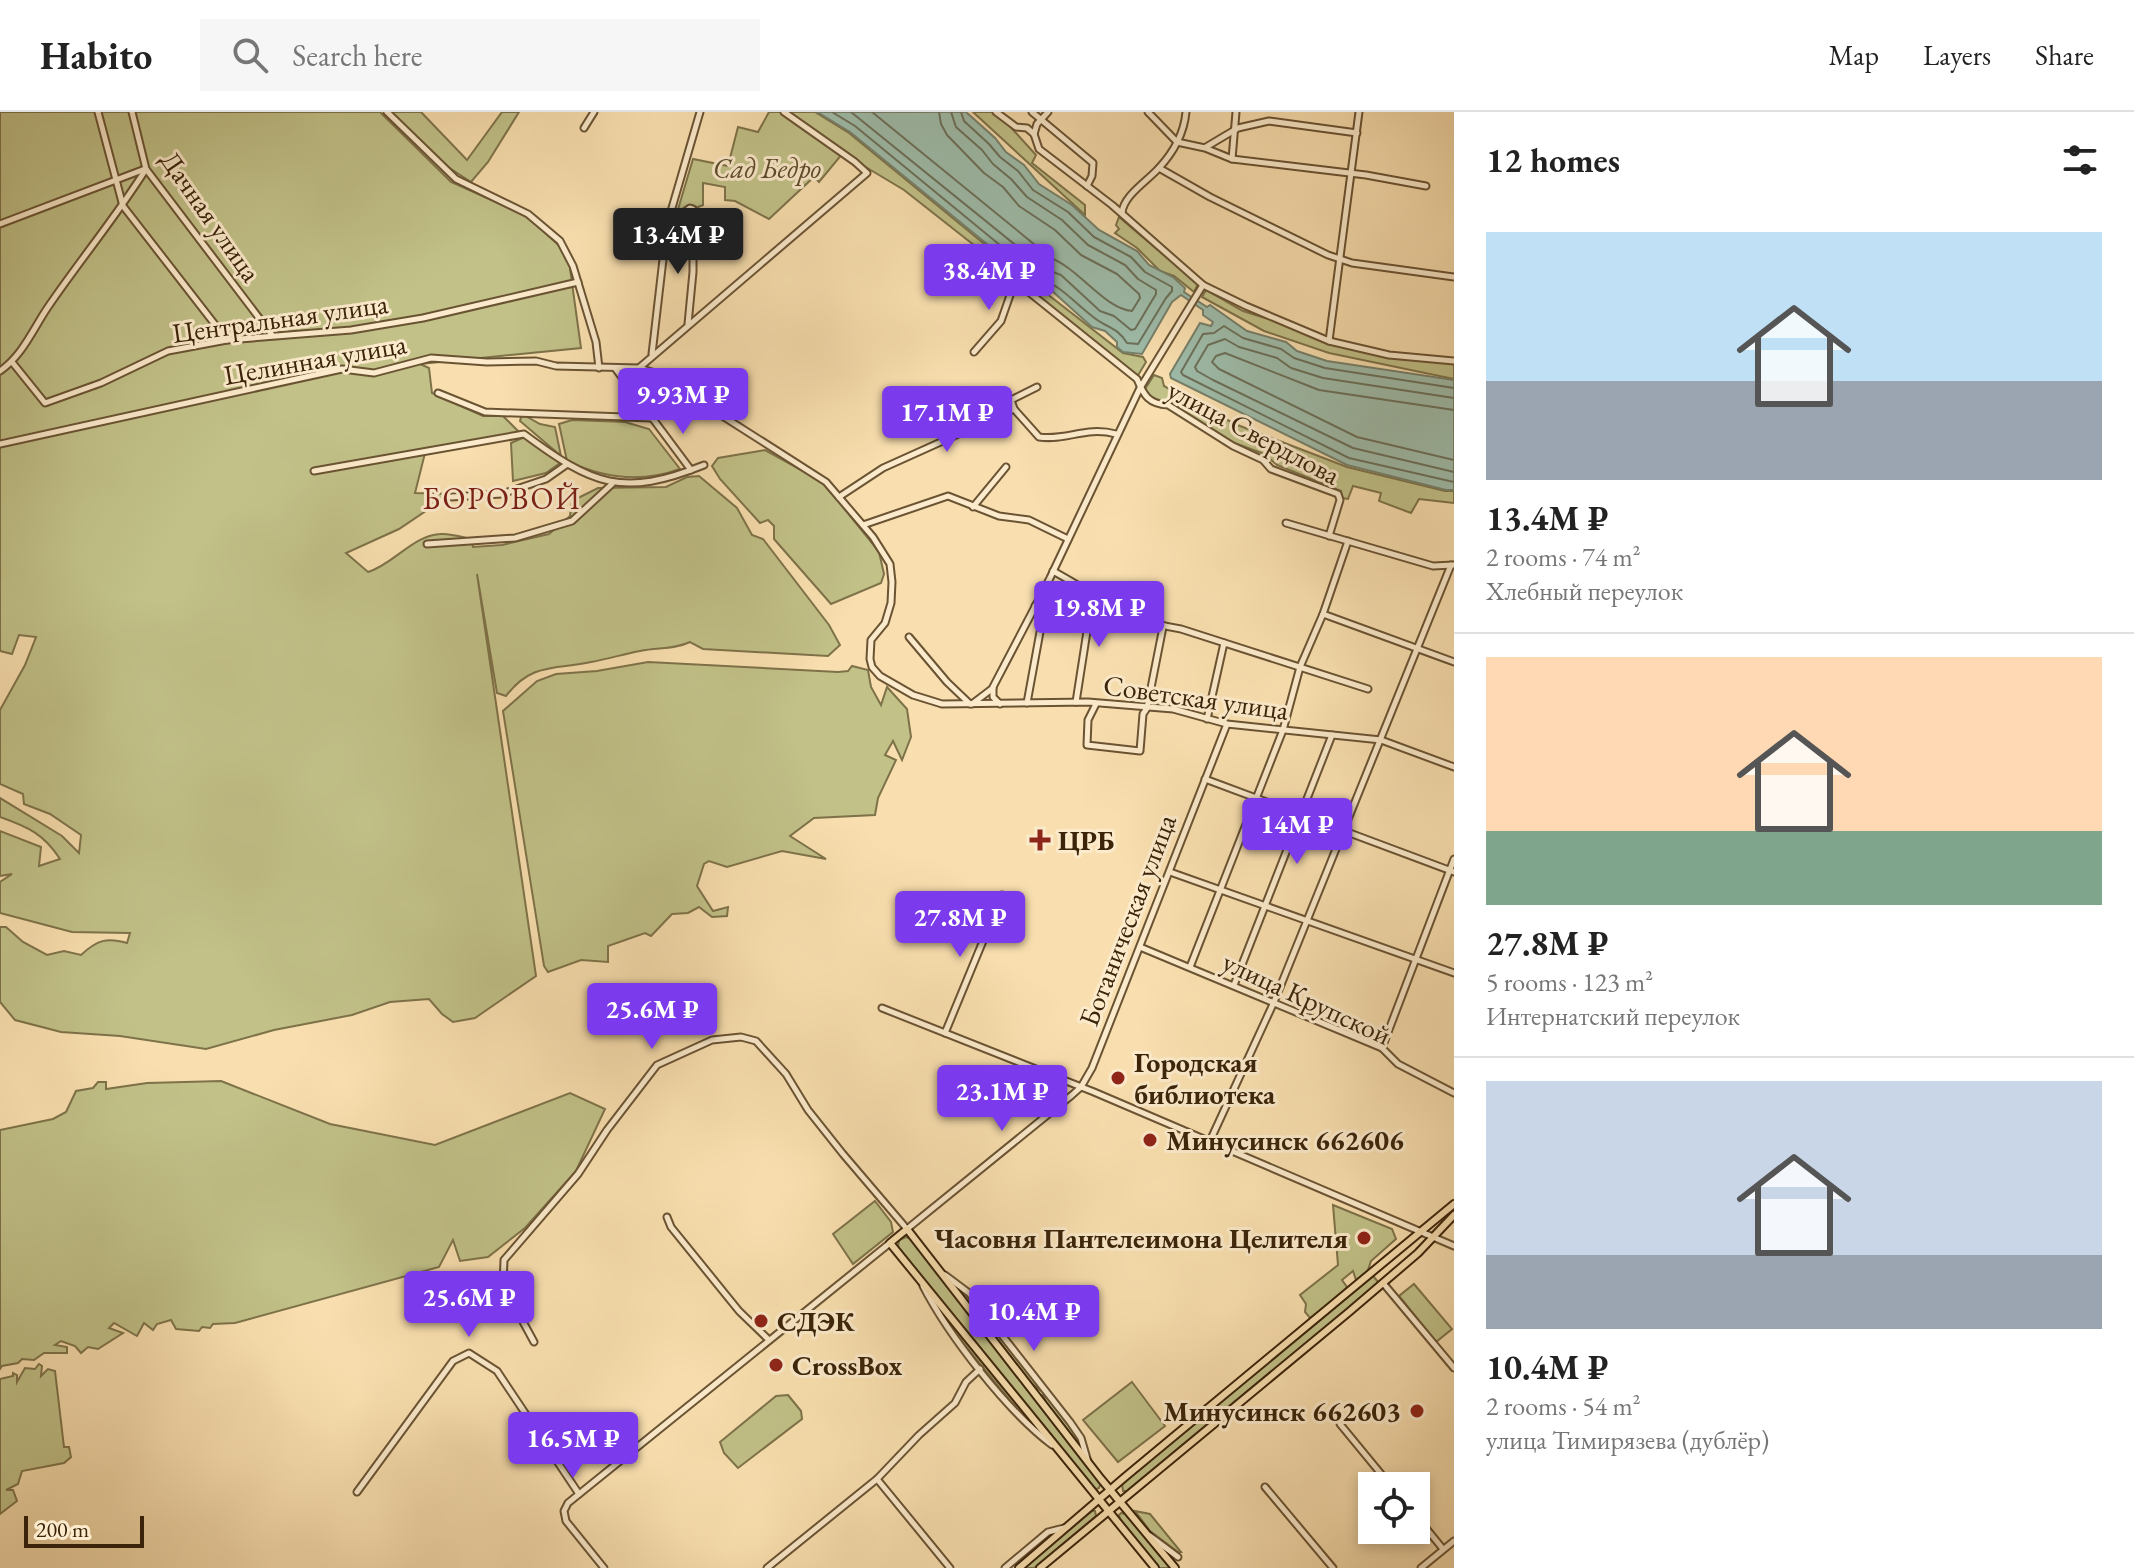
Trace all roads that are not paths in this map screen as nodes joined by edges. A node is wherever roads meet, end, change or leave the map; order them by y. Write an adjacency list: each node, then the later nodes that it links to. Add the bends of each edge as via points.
1 (98, 112): 25 (street)
2 (132, 112): 23 (street, Дачная улица)
3 (387, 112): 34 (street, via 456,179 528,214 560,241)
4 (594, 112): 15 (street)
5 (700, 112): 31 (street)
6 (784, 112): 36 (street, via 867,173)
7 (996, 112): 18 (street)
8 (1032, 112): 14 (street)
9 (1048, 112): 14 (street)
10 (1148, 112): 19 (street)
11 (1186, 112): 19 (street)
12 (1236, 112): 16 (street)
13 (1359, 112): 17 (street)
14 (1043, 119): 18 (street); 26 (street, via 1093,163)
15 (584, 128)
16 (1234, 131): 17 (street, via 1269,121); 20 (street); 21 (street)
17 (1357, 133): 24 (street)
18 (1034, 134): 26 (street, via 1039,149)
19 (1177, 142): 20 (street); 22 (street)
20 (1205, 148): 21 (street)
21 (1232, 159): 24 (street)
22 (1159, 168): 29 (street, via 1125,203); 32 (street)
23 (146, 169): 25 (street); 28 (street); 37 (street, Дачная улица)
24 (1351, 173): 27 (street); 32 (street)
25 (115, 181): 28 (street); 30 (street)
26 (1087, 186): 29 (street)
27 (1426, 186)
28 (123, 206): 38 (street); 43 (street)
29 (1122, 214): 35 (street)
30 (0, 224)
31 (667, 225): 36 (street, via 693,209); 41 (street)
32 (1341, 260): 33 (street); 39 (street)
33 (1454, 277)
34 (578, 282): 37 (street, Центральная улица, via 423,318); 44 (street)
35 (1201, 288): 39 (street); 50 (street)
36 (688, 325): 41 (street)
37 (273, 336): 38 (street, Центральная улица)
38 (227, 340): 43 (street, Центральная улица, via 168,351 45,403)
39 (1329, 341): 42 (street, via 1389,355)
40 (974, 352): 50 (street, улица Свердлова, via 1001,321 1015,281 1137,379)
41 (652, 354): 46 (street)
42 (1454, 361)
43 (12, 362): 47 (street)
44 (599, 368): 45 (street, Целинная улица); 56 (street, Целинная улица, via 431,358 374,373 342,369)
45 (615, 368): 46 (street, Целинная улица); 54 (street)
46 (639, 368): 52 (street, Целинная улица)
47 (0, 371)
48 (702, 386): 52 (street)
49 (1037, 387): 53 (street, via 1011,400)
50 (1140, 388): 55 (street); 68 (street, улица Свердлова, via 1156,404 1168,405 1271,469 1338,494)
51 (438, 393): 54 (street, via 485,412)
52 (702, 402): 64 (street, Целинная улица, via 815,474)
53 (1014, 409): 55 (street, via 1039,437 1082,431); 64 (street, via 883,468)
54 (652, 418): 60 (street)
55 (1116, 434): 69 (street)
56 (0, 444)
57 (566, 465): 61 (street, via 524,434); 62 (street); 63 (street, via 546,479 502,494)
58 (704, 465): 60 (street)
59 (1006, 467): 65 (street)
60 (691, 470): 62 (street, via 643,484)
61 (314, 471)
62 (613, 484): 71 (street, via 572,521 515,538)
63 (451, 497)
64 (839, 497): 67 (street, Целинная улица)
65 (973, 507): 67 (street, via 948,496); 69 (street, via 1029,520)
66 (1286, 523): 68 (street)
67 (863, 525): 82 (street, Целинная улица, via 884,552 892,582 885,623 871,640)
68 (1329, 536): 70 (street)
69 (1069, 539): 73 (street)
70 (1348, 541): 72 (street, via 1433,566); 76 (street)
71 (427, 544)
72 (1452, 565): 80 (street)
73 (1053, 571): 74 (street); 75 (street)
74 (1093, 592): 77 (street); 86 (street)
75 (1035, 606): 84 (street); 87 (street, via 1042,621)
76 (1323, 614): 80 (street); 83 (street)
77 (1163, 627): 79 (street); 91 (street)
78 (909, 637): 90 (street)
79 (1224, 643): 83 (street); 92 (street)
80 (1419, 648): 81 (street); 96 (street)
81 (1454, 662)
82 (872, 667): 90 (street, Советская улица, via 927,702)
83 (1300, 667): 85 (street); 94 (street)
84 (993, 687): 88 (street, via 993,697); 90 (street)
85 (1368, 689)
86 (1076, 702): 87 (street, Советская улица); 89 (street, Советская улица)
87 (1027, 703): 88 (street, Советская улица)
88 (1001, 704): 90 (street, Советская улица)
89 (1096, 704): 91 (street, Советская улица); 91 (street, via 1088,720 1087,745 1140,751)
90 (971, 705)
91 (1147, 708): 92 (street, Советская улица)
92 (1207, 719): 93 (street, Советская улица)
93 (1227, 724): 94 (street, Советская улица); 98 (street, Ботаническая улица)
94 (1283, 730): 95 (street, Советская улица); 99 (street)
95 (1332, 735): 96 (street, Советская улица); 100 (street)
96 (1381, 740): 97 (street, Советская улица); 101 (street)
97 (1454, 767)
98 (1205, 779): 99 (street); 104 (street, Ботаническая улица)
99 (1257, 797): 100 (street); 105 (street)
100 (1303, 815): 101 (street); 107 (street)
101 (1345, 831): 103 (street); 108 (street)
102 (1454, 859): 103 (street)
103 (1452, 871): 110 (street)
104 (1170, 872): 105 (street); 109 (street, Ботаническая улица)
105 (1221, 889): 107 (street); 111 (street)
106 (1002, 895): 116 (street)
107 (1266, 905): 108 (street); 113 (street)
108 (1307, 921): 110 (street); 114 (street)
109 (1140, 947): 111 (street, улица Крупской); 118 (street, Ботаническая улица)
110 (1416, 959): 112 (street); 117 (street)
111 (1190, 967): 113 (street, улица Крупской)
112 (1454, 973)
113 (1234, 985): 114 (street, улица Крупской)
114 (1274, 1002): 117 (street, улица Крупской); 120 (street)
115 (882, 1008): 116 (street)
116 (945, 1033): 118 (street)
117 (1382, 1048): 119 (street, улица Крупской, via 1398,1064)
118 (1081, 1087): 120 (street); 124 (street, Ботаническая улица)
119 (1454, 1093)
120 (1210, 1141): 125 (street)
121 (1454, 1204): 125 (main road)
122 (1454, 1215): 126 (main road)
123 (667, 1217): 134 (street, via 739,1311)
124 (907, 1229): 127 (main road, Ботаническая улица); 135 (street, via 756,1041 712,1040 657,1065 578,1174 504,1260 503,1285); 143 (main road)
125 (1419, 1233): 126 (street); 128 (main road)
126 (1433, 1238): 129 (street); 130 (main road)
127 (890, 1243): 132 (main road); 134 (street, Ботаническая улица)
128 (1407, 1243): 130 (main road, via 1417,1244); 131 (main road)
129 (1454, 1246)
130 (1418, 1253): 133 (main road)
131 (1374, 1271): 133 (main road); 143 (main road)
132 (919, 1278): 137 (street, via 938,1316); 139 (main road)
133 (1383, 1283): 136 (street); 147 (main road)
134 (768, 1339): 145 (street, Ботаническая улица)
135 (534, 1342)
136 (1454, 1368)
137 (980, 1369): 139 (street, via 1028,1427); 141 (street, via 955,1403)
138 (1340, 1424): 140 (street)
139 (1056, 1448): 146 (main road)
140 (1379, 1472)
141 (877, 1479): 156 (street); 157 (street)
142 (1265, 1487): 163 (street)
143 (1111, 1490): 146 (main road); 147 (main road)
144 (357, 1492): 145 (street, via 453,1361 469,1353 497,1371)
145 (579, 1494): 155 (street, Ботаническая улица, via 564,1511 566,1521)
146 (1099, 1501): 148 (main road); 149 (main road)
147 (1120, 1501): 148 (main road); 150 (main road)
148 (1108, 1511): 160 (main road); 161 (main road)
149 (1069, 1527): 158 (street, via 1048,1532); 159 (main road)
150 (1146, 1533): 154 (street); 162 (main road)
151 (1430, 1533): 153 (street)
152 (1454, 1541): 153 (street)
153 (1443, 1549): 164 (street)
154 (1178, 1557)
155 (604, 1568)
156 (767, 1568)
157 (950, 1568)
158 (1005, 1568)
159 (1019, 1568)
160 (1040, 1568)
161 (1155, 1568)
162 (1175, 1568)
163 (1333, 1568)
164 (1421, 1568)

